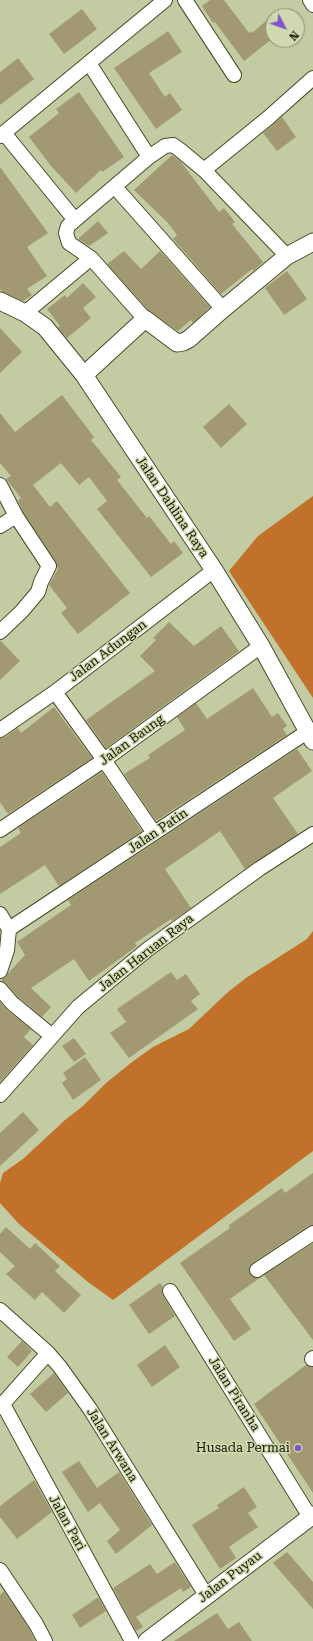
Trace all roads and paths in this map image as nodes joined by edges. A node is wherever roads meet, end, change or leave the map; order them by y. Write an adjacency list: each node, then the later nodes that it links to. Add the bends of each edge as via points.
1 (165, 0): 5 (street)
2 (185, 0): 6 (street)
3 (310, 0): 4 (street)
4 (313, 5)
5 (89, 63): 8 (street); 9 (street)
6 (234, 75)
7 (313, 78): 10 (street)
8 (2, 135): 12 (street)
9 (149, 157): 10 (street, via 165,146 173,145); 11 (street)
10 (204, 170): 14 (street)
11 (115, 187): 12 (street); 17 (street)
12 (75, 220): 15 (street, via 68,226 66,233 69,243)
13 (313, 242): 14 (street)
14 (287, 256): 17 (street)
15 (92, 258): 18 (street); 19 (street)
16 (0, 301): 18 (street, Jalan Dahlina Raya)
17 (223, 309): 19 (street, via 189,339 177,343)
18 (25, 313): 20 (street, Jalan Dahlina Raya, via 45,326)
19 (145, 320): 20 (street)
20 (84, 375): 24 (street, Jalan Dahlina Raya)
21 (0, 485): 22 (street)
22 (16, 516): 23 (street); 25 (street, via 50,566 38,592)
23 (0, 526)
24 (214, 570): 26 (street, Jalan Dahlina Raya); 27 (street, Jalan Adungan)
25 (0, 632)
26 (262, 646): 29 (street, Jalan Dahlina Raya); 30 (street, Jalan Baung)
27 (55, 692): 28 (street, Jalan Adungan); 30 (street)
28 (0, 730)
29 (310, 736): 32 (street, Jalan Patin)
30 (104, 760): 31 (street, Jalan Baung); 32 (street)
31 (0, 830)
32 (154, 833): 35 (street, Jalan Patin)
33 (313, 834): 38 (street, Jalan Haruan Raya, via 259,869 148,949 78,1007)
34 (0, 914): 35 (street)
35 (9, 929): 36 (street, via 7,950)
36 (0, 971)
37 (0, 988): 38 (street, via 12,1003)
38 (52, 1036): 39 (street, Jalan Haruan Raya)
39 (0, 1095)
40 (313, 1233): 41 (street)
41 (257, 1270)
42 (170, 1291): 46 (street, Jalan Piranha)
43 (0, 1310): 44 (street, Jalan Arwana)
44 (48, 1353): 45 (street); 48 (street, Jalan Arwana, via 90,1409)
45 (1, 1406): 50 (street, Jalan Pari)
46 (311, 1516): 48 (street, Jalan Puyau)
47 (0, 1570): 49 (street)
48 (206, 1595): 51 (street, Jalan Puyau)
49 (45, 1641)
50 (132, 1641)
51 (147, 1641)

